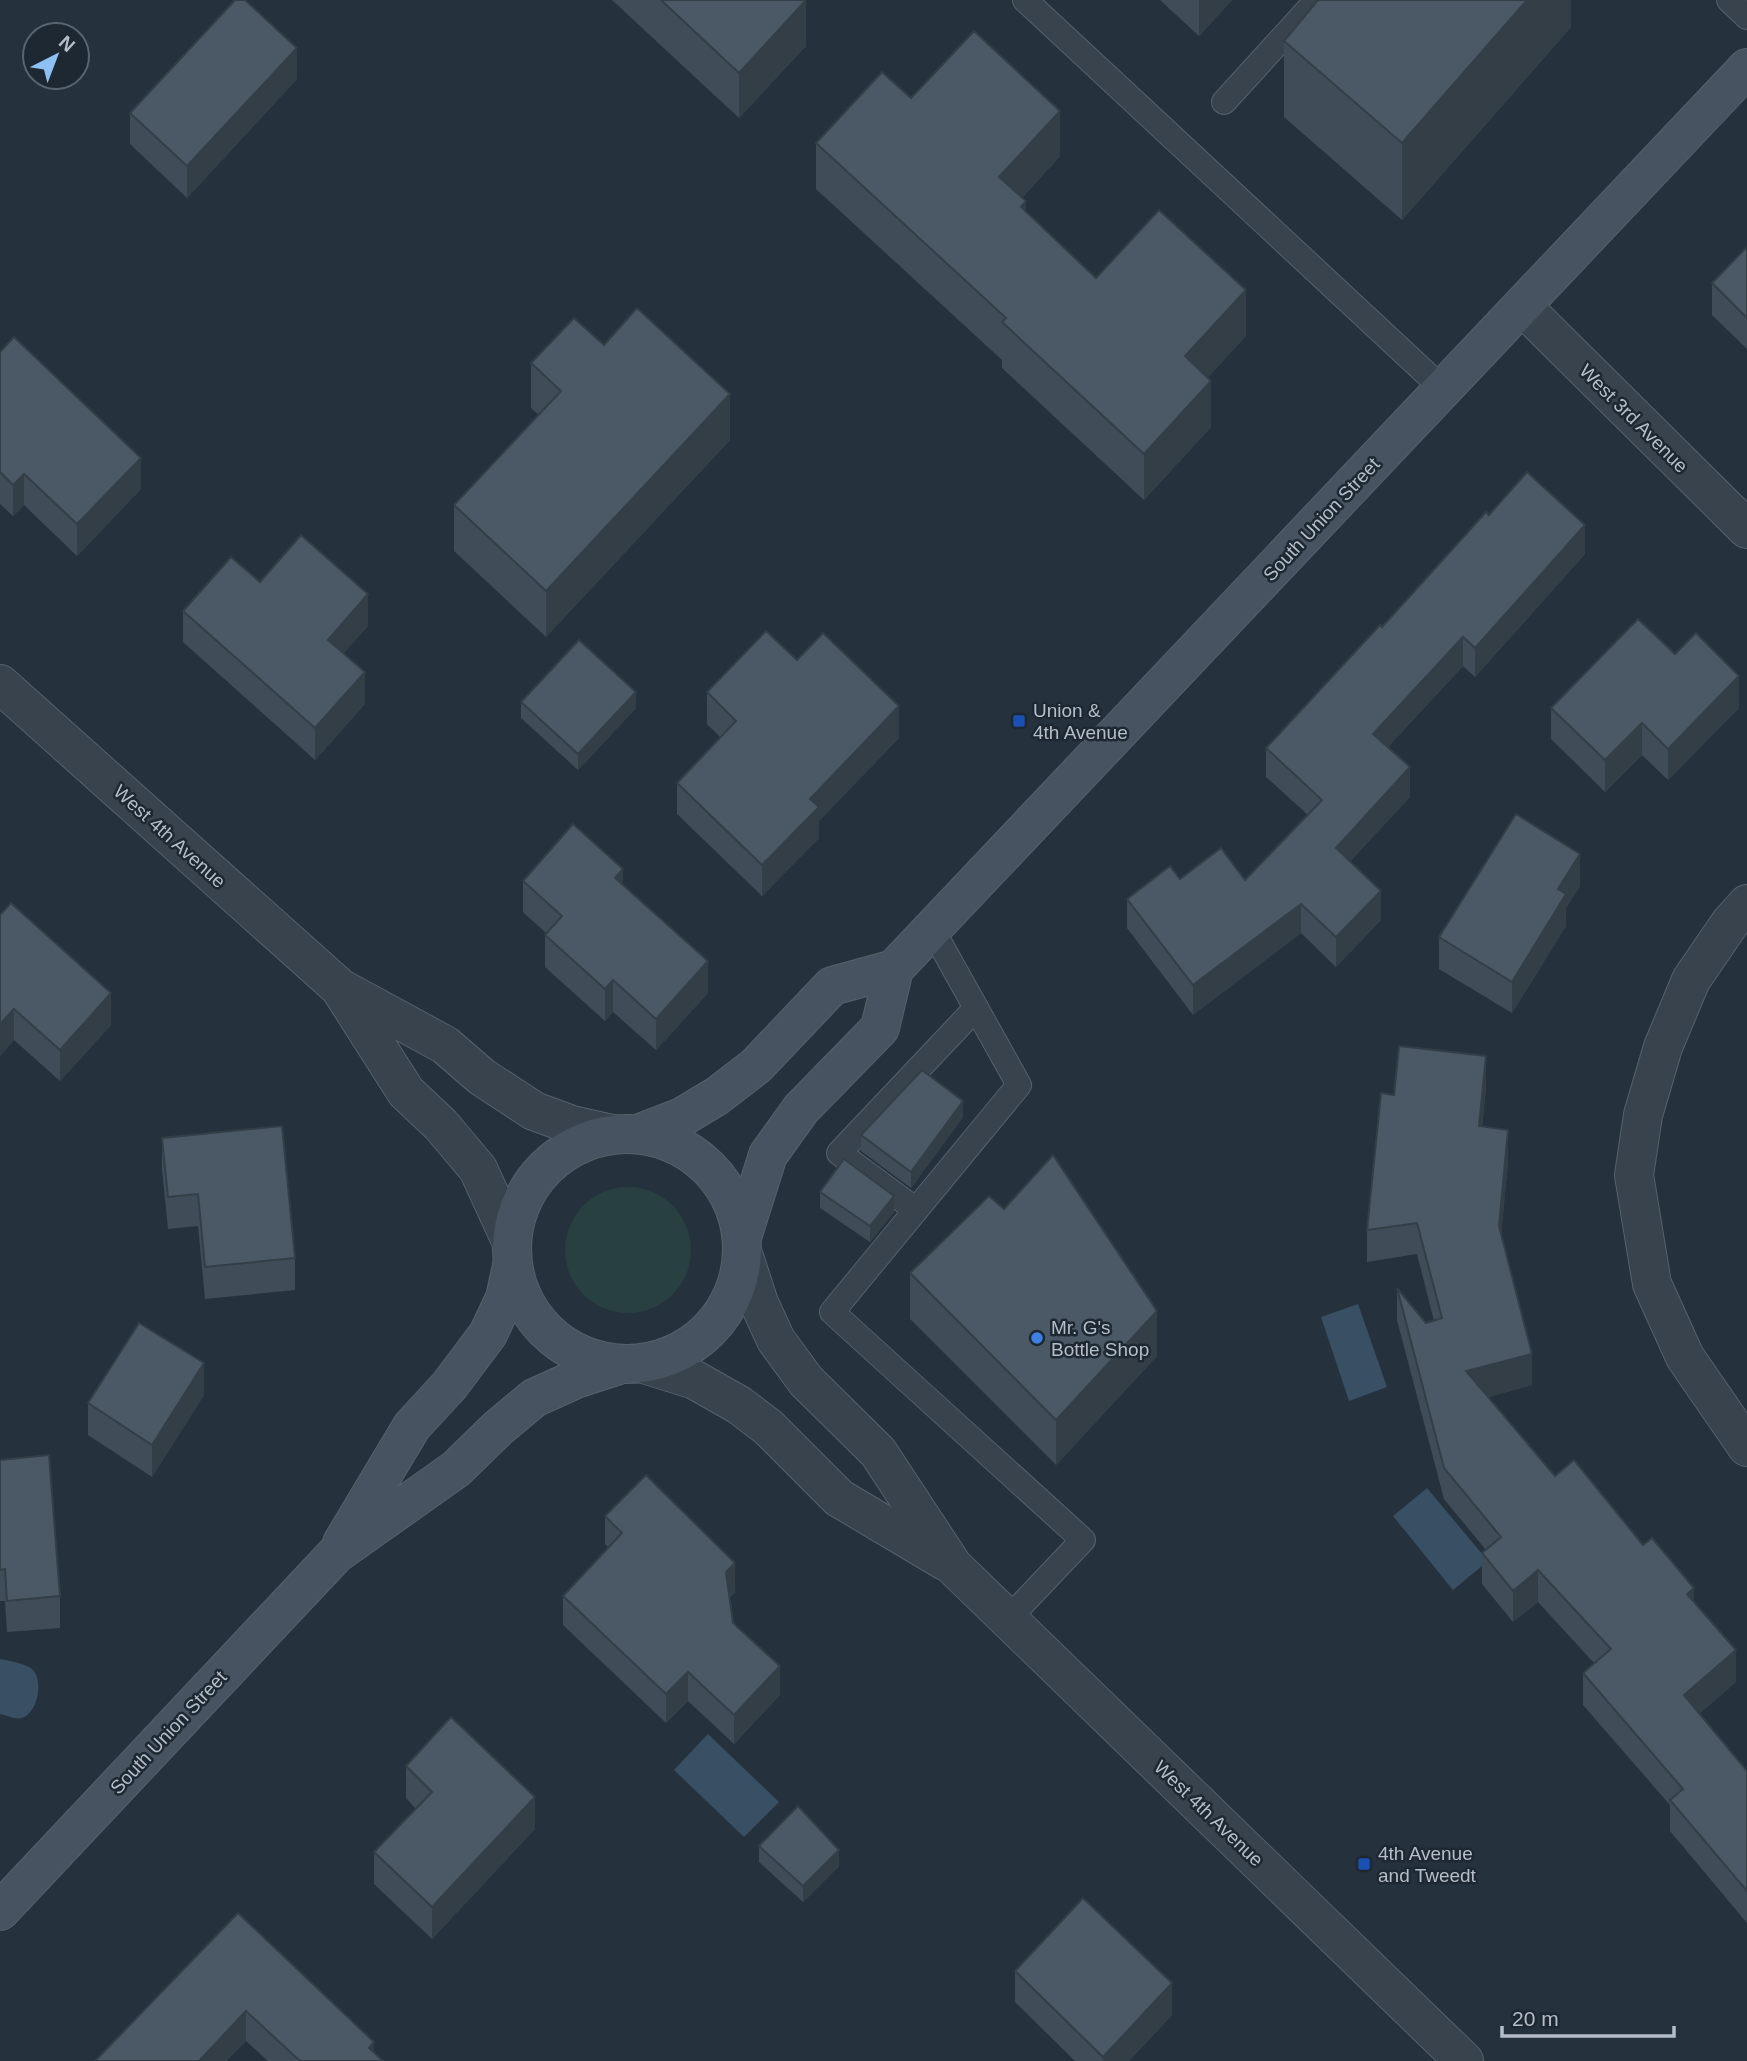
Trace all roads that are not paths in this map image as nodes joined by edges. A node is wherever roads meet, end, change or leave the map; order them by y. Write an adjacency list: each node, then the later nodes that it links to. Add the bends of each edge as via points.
1 (1025, 0): 8 (lane)
2 (1317, 0): 6 (lane)
3 (1729, 0): 4 (lane)
4 (1747, 16)
5 (1747, 68): 7 (main road, South Union Street)
6 (1224, 102)
7 (1522, 306): 8 (main road, South Union Street); 9 (street, West 3rd Avenue)
8 (1443, 389): 12 (main road, South Union Street)
9 (1747, 529)
10 (0, 684): 14 (street, West 4th Avenue)
11 (1747, 904): 21 (street, via 1691,980 1672,1025 1643,1115 1634,1175 1652,1284 1685,1357)
12 (932, 929): 13 (main road, South Union Street); 15 (lane)
13 (894, 969): 16 (main road, via 832,986 756,1066 717,1096 682,1117); 18 (main road, via 880,1028 801,1109 768,1155)
14 (340, 988): 16 (street, West 4th Avenue, via 445,1045 482,1077 534,1111 572,1125); 19 (street, West 4th Avenue, via 406,1092 478,1168)
15 (976, 1009): 17 (lane, via 1019,1085); 17 (lane, via 839,1153)
16 (625, 1134): 18 (main road, via 671,1144 714,1171 733,1200); 19 (main road, via 582,1142 554,1158 533,1181 518,1210)
17 (916, 1210): 24 (lane, via 832,1312 1083,1540)
18 (743, 1244): 20 (main road, via 737,1286 724,1315 702,1339 675,1355); 23 (street, West 4th Avenue, via 759,1303 776,1340 806,1381 878,1452)
19 (512, 1253): 20 (main road, via 521,1296 537,1323 560,1344 589,1358); 22 (main road, South Union Street, via 505,1298 488,1334 412,1426)
20 (632, 1365): 22 (main road, South Union Street, via 576,1379 534,1398 456,1469); 23 (street, West 4th Avenue, via 695,1380 739,1405 768,1427 839,1498)
21 (1747, 1447)
22 (336, 1554): 25 (main road, South Union Street)
23 (953, 1566): 24 (street, West 4th Avenue)
24 (1008, 1619): 26 (street, West 4th Avenue)
25 (0, 1911)
26 (1464, 2061)

